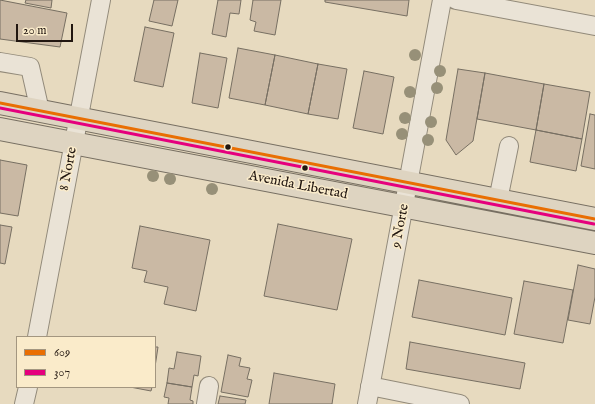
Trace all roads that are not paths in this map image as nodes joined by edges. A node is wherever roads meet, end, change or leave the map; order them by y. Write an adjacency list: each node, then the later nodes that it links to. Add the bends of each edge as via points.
1 (101, 0): 8 (street, 8 Norte)
2 (442, 0): 12 (street, 9 Norte)
3 (456, 0): 4 (street)
4 (595, 26)
5 (0, 62): 7 (street, via 30,67)
6 (0, 103): 7 (main road, Avenida Libertad)
7 (40, 111): 8 (main road, Avenida Libertad)
8 (78, 118): 10 (street, 8 Norte); 12 (main road, Avenida Libertad)
9 (0, 129): 10 (main road, Avenida Libertad)
10 (74, 142): 14 (main road, Avenida Libertad); 17 (street, 8 Norte)
11 (509, 146): 13 (street)
12 (408, 182): 13 (main road, Avenida Libertad); 14 (street, 9 Norte)
13 (498, 200): 15 (main road, Avenida Libertad)
14 (404, 206): 16 (main road, Avenida Libertad); 19 (street, 9 Norte)
15 (595, 218)
16 (595, 243)
17 (37, 336)
18 (209, 386): 22 (street)
19 (370, 386): 23 (street, 9 Norte); 24 (street)
20 (28, 388): 21 (street)
21 (24, 404)
22 (206, 404)
23 (367, 404)
24 (460, 404)

